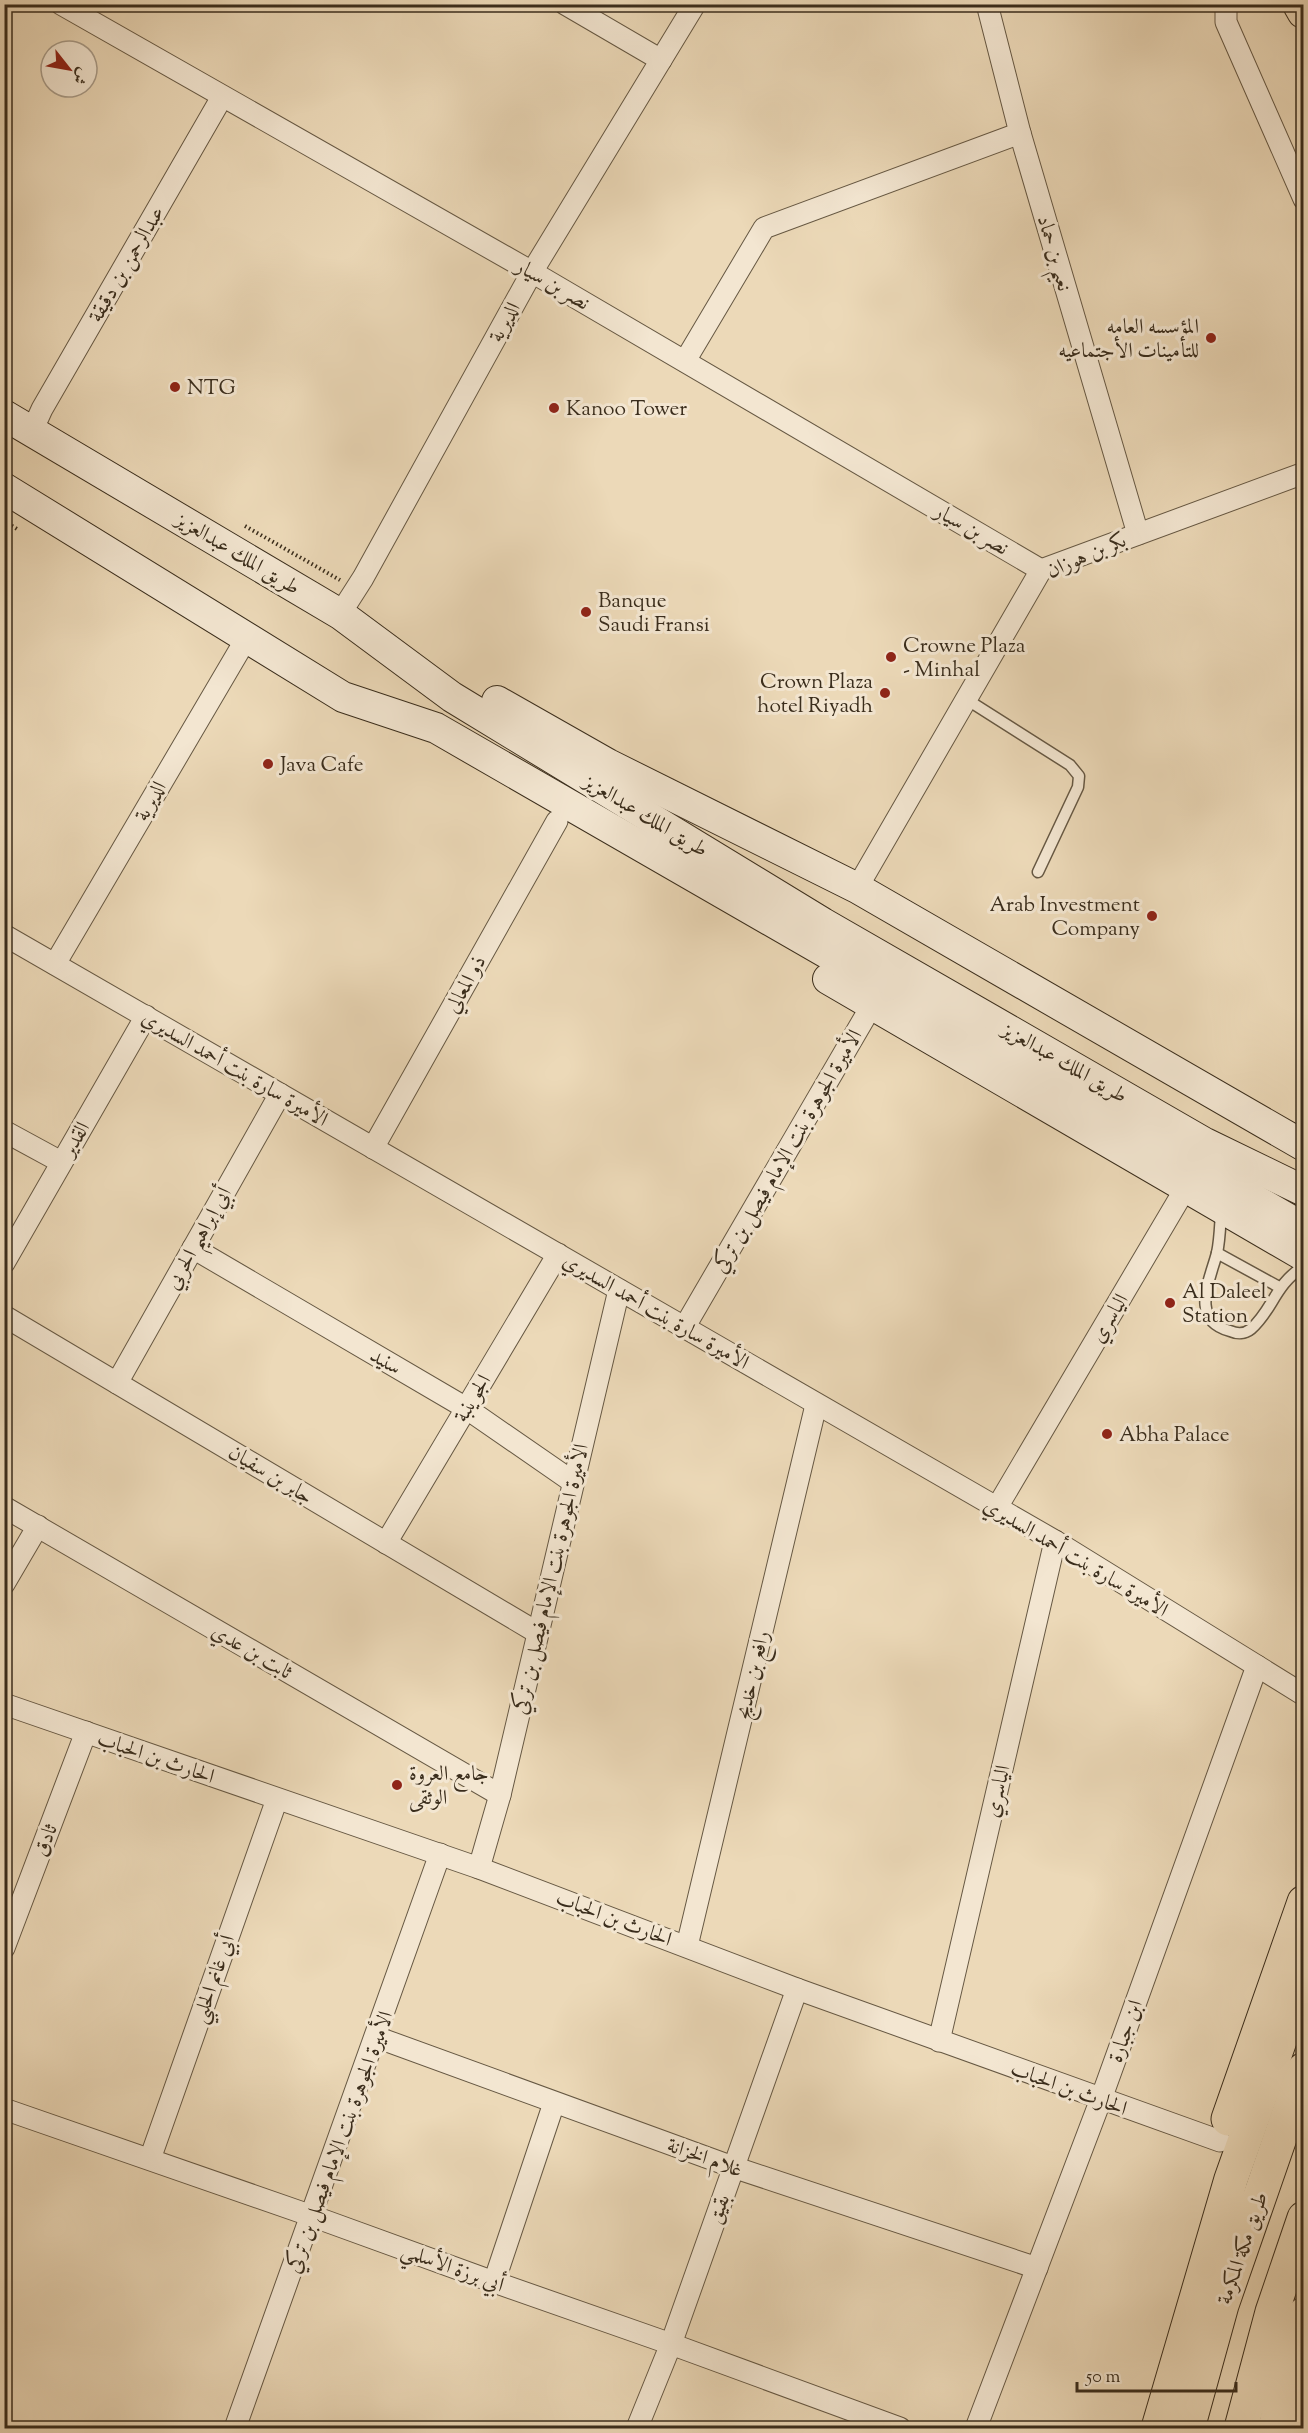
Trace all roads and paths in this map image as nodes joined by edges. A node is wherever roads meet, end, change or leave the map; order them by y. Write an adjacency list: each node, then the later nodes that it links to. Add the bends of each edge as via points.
1 (565, 4): 8 (street)
2 (695, 4): 8 (street, الديرية)
3 (987, 4): 10 (street, نعيم بن حماد)
4 (1226, 4): 11 (street, via 1226,22)
5 (64, 5): 9 (street, نصر بن سيار)
6 (1300, 5): 7 (main road)
7 (1304, 13)
8 (661, 60): 12 (street, الديرية)
9 (222, 98): 12 (street, نصر بن سيار); 15 (street, عبدالرحمن بن دقيقة)
10 (1020, 133): 13 (street, via 764,228); 18 (street, نعيم بن حماد)
11 (1304, 200)
12 (532, 272): 13 (street, نصر بن سيار); 20 (street, الديرية)
13 (685, 361): 19 (street, نصر بن سيار)
14 (4, 415): 15 (main road, طريق الملك عبدالعزيز)
15 (32, 431): 20 (main road, طريق الملك عبدالعزيز)
16 (1304, 473): 18 (street, بكر بن هوزان)
17 (4, 488): 22 (main road, طريق الملك عبدالعزيز)
18 (1138, 534): 19 (street, بكر بن هوزان)
19 (1041, 570): 24 (street, بكر بن هوزان)
20 (340, 614): 21 (main road, طريق الملك عبدالعزيز)
21 (372, 637): 27 (main road, via 439,668 608,764); 38 (main road, طريق الملك عبدالعزيز, via 452,697 822,923 1205,1143)
22 (246, 639): 23 (main road, طريق الملك عبدالعزيز); 29 (street, الديرية)
23 (343, 697): 25 (main road); 40 (main road, طريق الملك عبدالعزيز, via 436,728)
24 (966, 699): 26 (lane, via 1070,765 1079,776 1078,787); 27 (street, بكر بن هوزان)
25 (557, 820): 30 (main road); 35 (street, ذو المعالي)
26 (1038, 872)
27 (857, 888): 34 (main road)
28 (4, 935): 29 (street, الأميرة سارة بنت أحمد السديري)
29 (55, 964): 31 (street, الأميرة سارة بنت أحمد السديري)
30 (872, 1005): 37 (main road); 50 (street, الأميرة الجوهرة بنت الإمام فيصل بن تركي)
31 (146, 1016): 32 (street, الأميرة سارة بنت أحمد السديري); 36 (street, القدير)
32 (280, 1094): 35 (street, الأميرة سارة بنت أحمد السديري); 41 (street, أبي إبراهيم الحربي)
33 (4, 1131): 36 (street)
34 (1304, 1146)
35 (373, 1148): 43 (street, الأميرة سارة بنت أحمد السديري)
36 (61, 1162): 45 (street, القدير)
37 (1185, 1189): 39 (main road); 56 (street, الياسري)
38 (1304, 1191)
39 (1221, 1209): 42 (lane); 44 (main road)
40 (1304, 1228)
41 (193, 1248): 51 (street, أبي إبراهيم الحربي); 53 (street, سنيد)
42 (1217, 1253): 47 (lane); 47 (lane, via 1205,1299 1208,1316 1225,1330 1237,1334 1253,1328)
43 (558, 1254): 48 (street, الأميرة سارة بنت أحمد السديري); 53 (street, الجوينبة)
44 (1304, 1256)
45 (4, 1263)
46 (1304, 1266): 47 (lane)
47 (1279, 1287)
48 (619, 1290): 50 (street, الأميرة سارة بنت أحمد السديري); 54 (street, الأميرة الجوهرة بنت الإمام فيصل بن تركي)
49 (4, 1316): 51 (street, جابر بن سفيان)
50 (684, 1328): 52 (street, الأميرة سارة بنت أحمد السديري)
51 (117, 1383): 59 (street, جابر بن سفيان)
52 (816, 1405): 56 (street, الأميرة سارة بنت أحمد السديري); 72 (street, رافع بن خديج)
53 (466, 1408): 54 (street, سنيد); 59 (street, الجوينبة)
54 (573, 1482): 61 (street, الأميرة الجوهرة بنت الإمام فيصل بن تركي)
55 (4, 1507): 57 (street, ثابت بن عدي)
56 (996, 1509): 58 (street, الأميرة سارة بنت أحمد السديري)
57 (38, 1526): 60 (street); 66 (street, ثابت بن عدي)
58 (1055, 1541): 62 (street, الأميرة سارة بنت أحمد السديري); 77 (street, الياسري)
59 (386, 1542): 61 (street, جابر بن سفيان)
60 (4, 1584)
61 (538, 1633): 66 (street, الأميرة الجوهرة بنت الإمام فيصل بن تركي)
62 (1257, 1666): 63 (street, الأميرة سارة بنت أحمد السديري); 79 (street, ابن جبارة)
63 (1304, 1695)
64 (4, 1704): 65 (street, الحارث بن الحباب)
65 (86, 1732): 67 (street, الحارث بن الحباب); 71 (street, ثادق)
66 (500, 1795): 69 (street, الأميرة الجوهرة بنت الإمام فيصل بن تركي)
67 (277, 1799): 68 (street, الحارث بن الحباب); 83 (street, أبي غانم الحلبي)
68 (440, 1854): 69 (street, الحارث بن الحباب); 76 (street, الأميرة الجوهرة بنت الإمام فيصل بن تركي)
69 (479, 1868): 72 (street, الحارث بن الحباب)
70 (1304, 1902): 82 (main road)
71 (12, 1907): 73 (street, ثادق)
72 (687, 1946): 75 (street, الحارث بن الحباب)
73 (4, 1948)
74 (1304, 1973): 85 (main road)
75 (797, 1989): 77 (street, الحارث بن الحباب); 84 (street, بقيق)
76 (376, 2037): 80 (street, غلام الخزانة); 86 (street, الأميرة الجوهرة بنت الإمام فيصل بن تركي)
77 (939, 2041): 79 (street, الحارث بن الحباب)
78 (1304, 2069): 98 (main road, طريق مكة المكرمة, via 1222,2305)
79 (1101, 2099): 82 (street, الحارث بن الحباب); 88 (street, ابن جبارة)
80 (554, 2103): 84 (street, غلام الخزانة); 89 (street)
81 (4, 2109): 83 (street, أبي برزة الأسلمي)
82 (1220, 2141): 85 (main road)
83 (150, 2159): 86 (street, أبي برزة الأسلمي)
84 (733, 2167): 88 (street, غلام الخزانة); 91 (street, بقيق)
85 (1231, 2180): 97 (main road)
86 (312, 2216): 89 (street, أبي برزة الأسلمي); 93 (street, الأميرة الجوهرة بنت الإمام فيصل بن تركي)
87 (1304, 2218): 99 (main road, via 1272,2312)
88 (1036, 2268): 96 (street, ابن جبارة)
89 (494, 2282): 91 (street, أبي برزة الأسلمي)
90 (1304, 2314): 100 (main road, via 1293,2345)
91 (671, 2344): 94 (street, بقيق); 95 (street, أبي برزة الأسلمي)
92 (1304, 2386): 101 (main road)
93 (235, 2428)
94 (637, 2428)
95 (900, 2428)
96 (976, 2428)
97 (1158, 2428)
98 (1188, 2428)
99 (1241, 2428)
100 (1275, 2428)
101 (1288, 2428)

